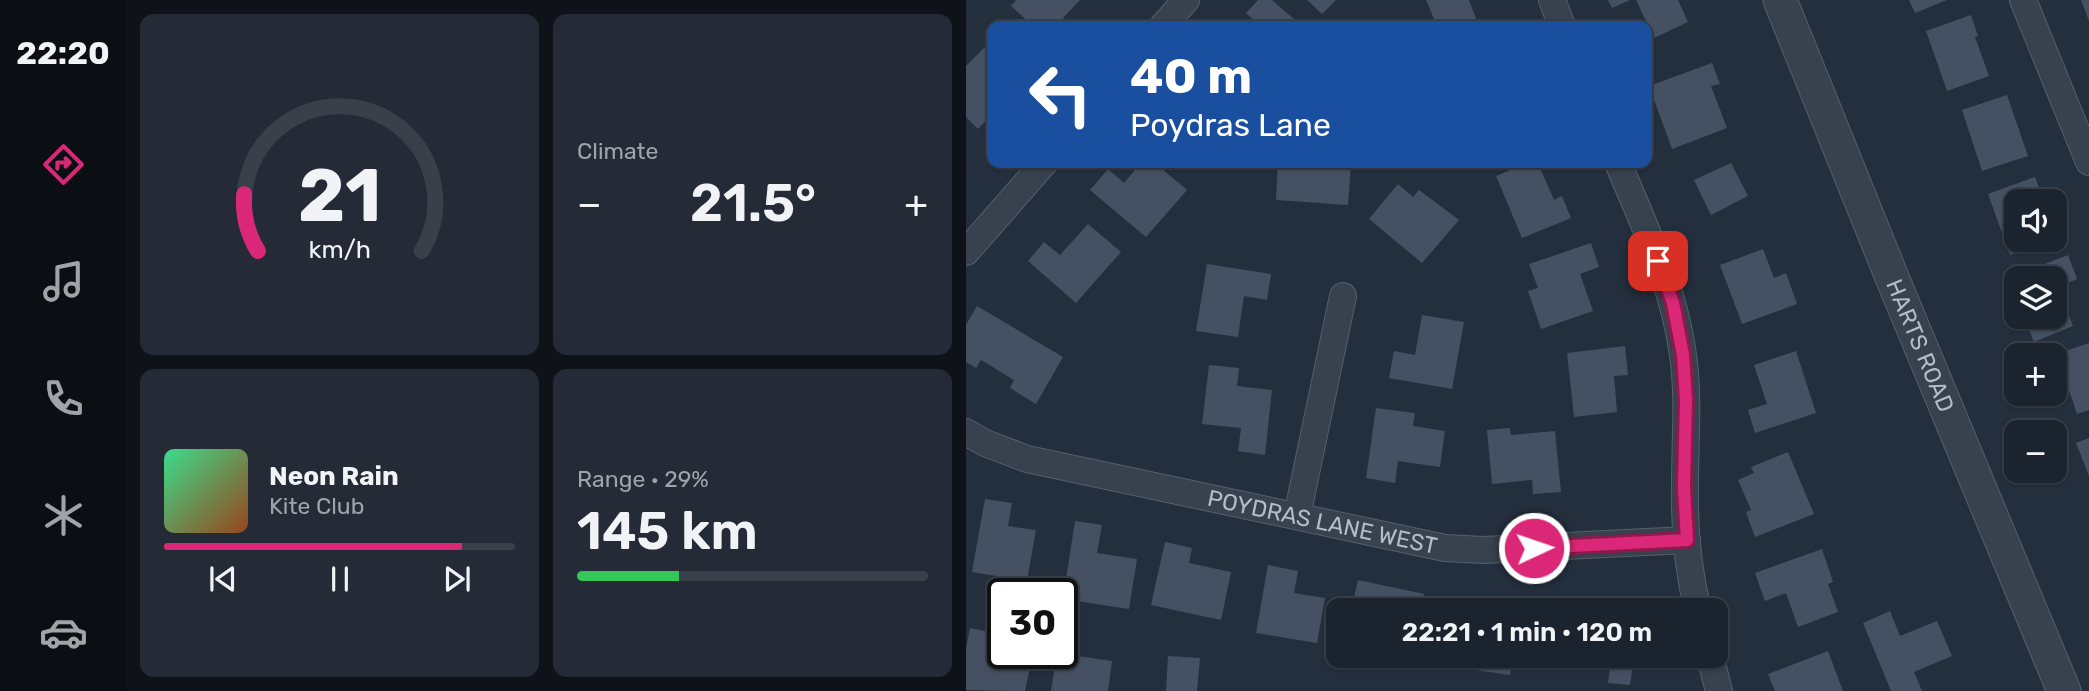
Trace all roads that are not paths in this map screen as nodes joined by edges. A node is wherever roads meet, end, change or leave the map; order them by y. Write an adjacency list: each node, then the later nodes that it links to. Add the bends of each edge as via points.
1 (1186, 0): 5 (street)
2 (1552, 0): 6 (street)
3 (1780, 0): 18 (street, HARTS ROAD)
4 (2023, 0): 7 (street)
5 (1167, 21)
6 (1560, 21)
7 (2089, 162)
8 (1040, 168): 10 (street)
9 (1620, 168): 14 (street, via 1673,303 1683,355)
10 (966, 252)
11 (1343, 296): 13 (street)
12 (966, 432): 13 (street, POYDRAS LANE WEST, via 1027,459)
13 (1297, 516): 14 (street, POYDRAS LANE WEST, via 1445,548)
14 (1687, 540): 15 (street)
15 (1695, 598)
16 (1713, 668): 17 (street)
17 (1719, 691)
18 (2064, 691)

